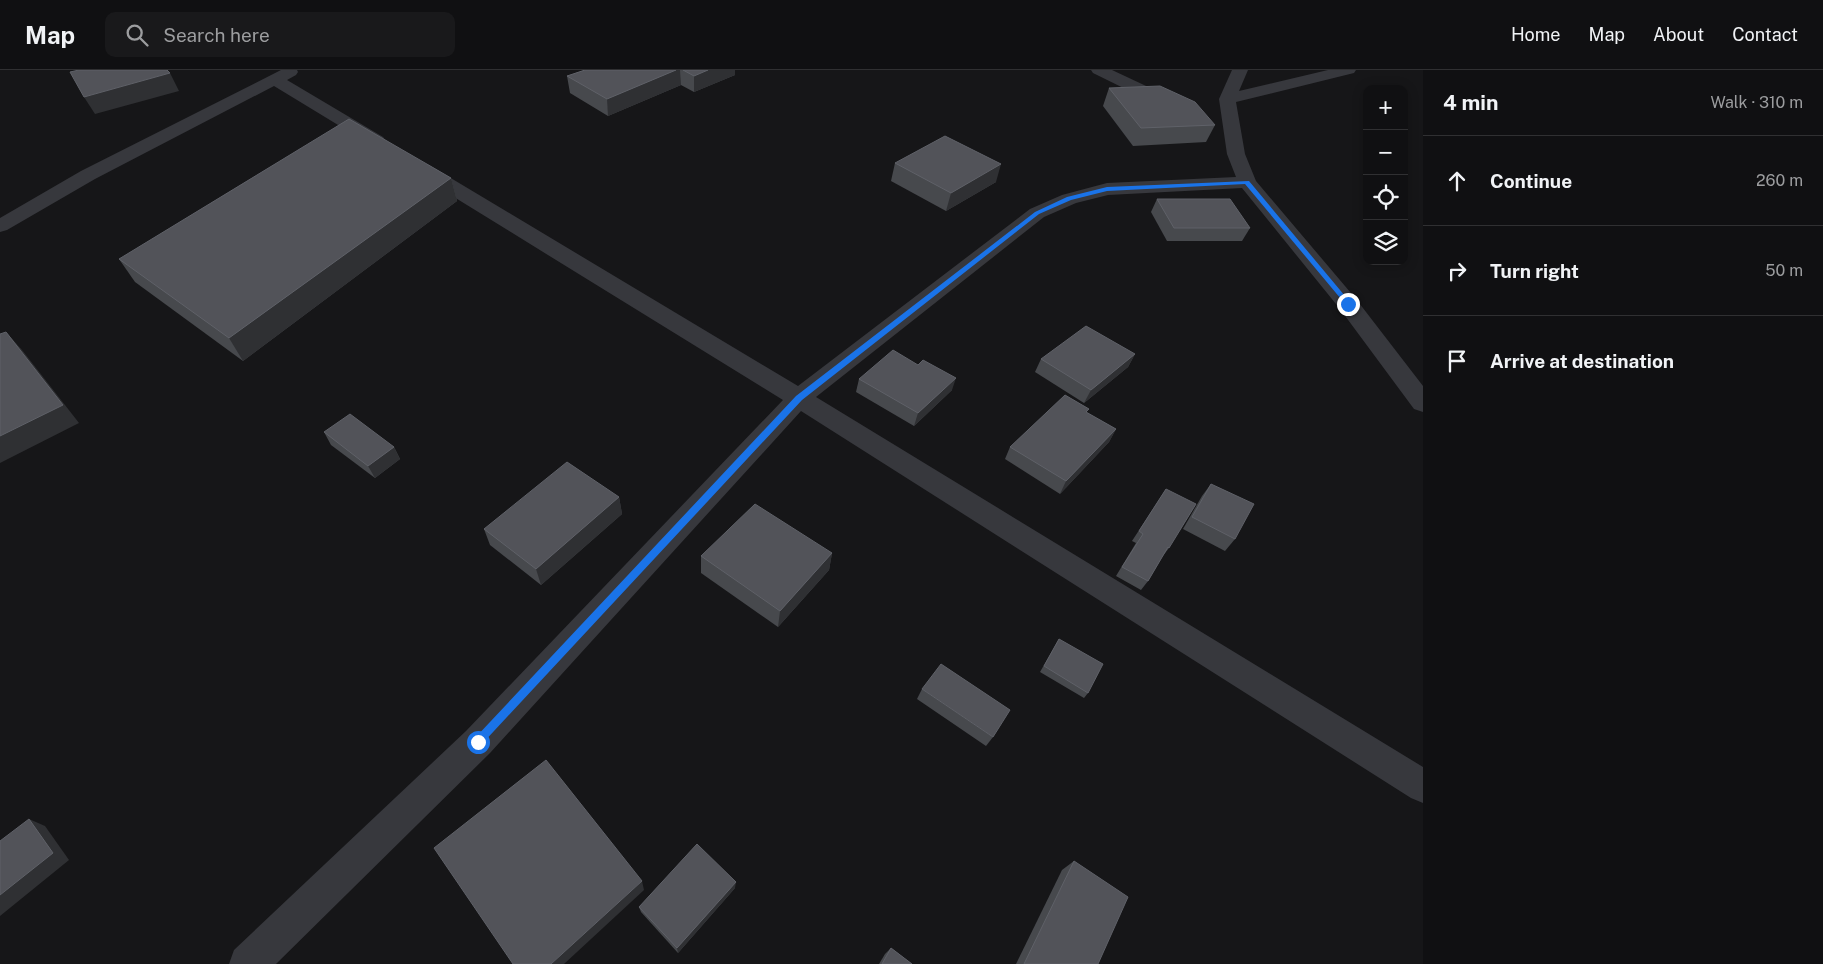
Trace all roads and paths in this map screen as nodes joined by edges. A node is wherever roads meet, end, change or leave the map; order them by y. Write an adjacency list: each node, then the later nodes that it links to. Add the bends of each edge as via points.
1 (1099, 70): 6 (street)
2 (1240, 70): 5 (street)
3 (1348, 70): 5 (street)
4 (284, 74): 8 (street, via 88,175); 9 (street, via 397,153)
5 (1227, 100): 7 (street, via 1223,129)
6 (1188, 112)
7 (1247, 182): 9 (street, via 1107,189 1069,199 1037,213); 10 (street, via 1348,304)
8 (0, 226)
9 (799, 398): 11 (street); 12 (street, via 478,742)
10 (1423, 403)
11 (1423, 786)
12 (248, 964)

